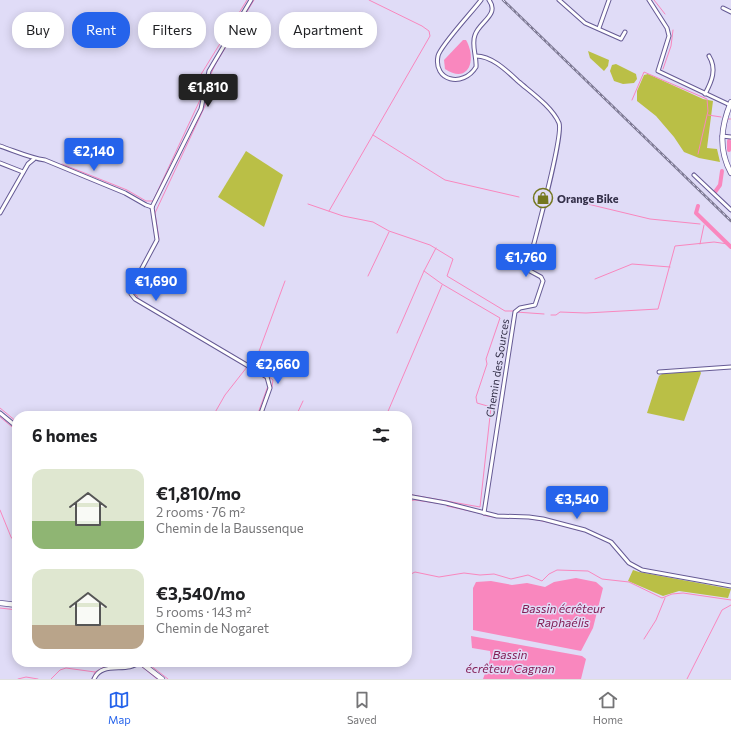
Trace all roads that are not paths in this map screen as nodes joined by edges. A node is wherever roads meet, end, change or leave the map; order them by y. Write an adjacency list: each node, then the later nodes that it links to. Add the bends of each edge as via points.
1 (251, 0): 23 (street, via 209,71 198,114)
2 (488, 0): 11 (street, via 492,4 492,13 474,35)
3 (559, 0): 9 (street, via 585,22)
4 (609, 0): 9 (street)
5 (649, 0): 13 (street, via 667,28 669,36 658,71)
6 (480, 1): 11 (street, via 439,53 438,67 450,79 463,79 476,67)
7 (723, 8): 8 (street)
8 (731, 12)
9 (599, 28): 10 (street, via 621,39)
10 (625, 32)
11 (476, 56): 32 (street, Chemin des Sources, via 486,57 509,73 544,103 560,127 554,163 528,266 530,271 543,281 535,305 520,308 515,312)
12 (709, 56): 13 (street, via 714,64 714,72)
13 (705, 94): 14 (street)
14 (730, 103): 15 (street, via 723,123)
15 (722, 136): 16 (street); 21 (street, via 723,154)
16 (731, 137)
17 (0, 146): 18 (street)
18 (34, 159): 20 (street); 23 (street, via 45,160)
19 (0, 163): 20 (street)
20 (23, 172): 25 (street)
21 (731, 173)
22 (694, 175): 24 (street)
23 (152, 206): 28 (street, via 157,240 133,285 131,294 135,299 267,377 270,384)
24 (731, 210)
25 (0, 213)
26 (731, 367): 27 (street)
27 (659, 372)
28 (262, 411)
29 (0, 413): 30 (street)
30 (12, 423)
31 (412, 497): 32 (street)
32 (484, 512): 33 (street, via 497,516 529,517 564,524 606,539 629,563 642,570 666,572)
33 (731, 586)
34 (0, 603): 35 (street)
35 (12, 604)
36 (133, 667): 38 (street, via 108,668)
37 (147, 667): 39 (street)
38 (94, 679)
39 (162, 679)

